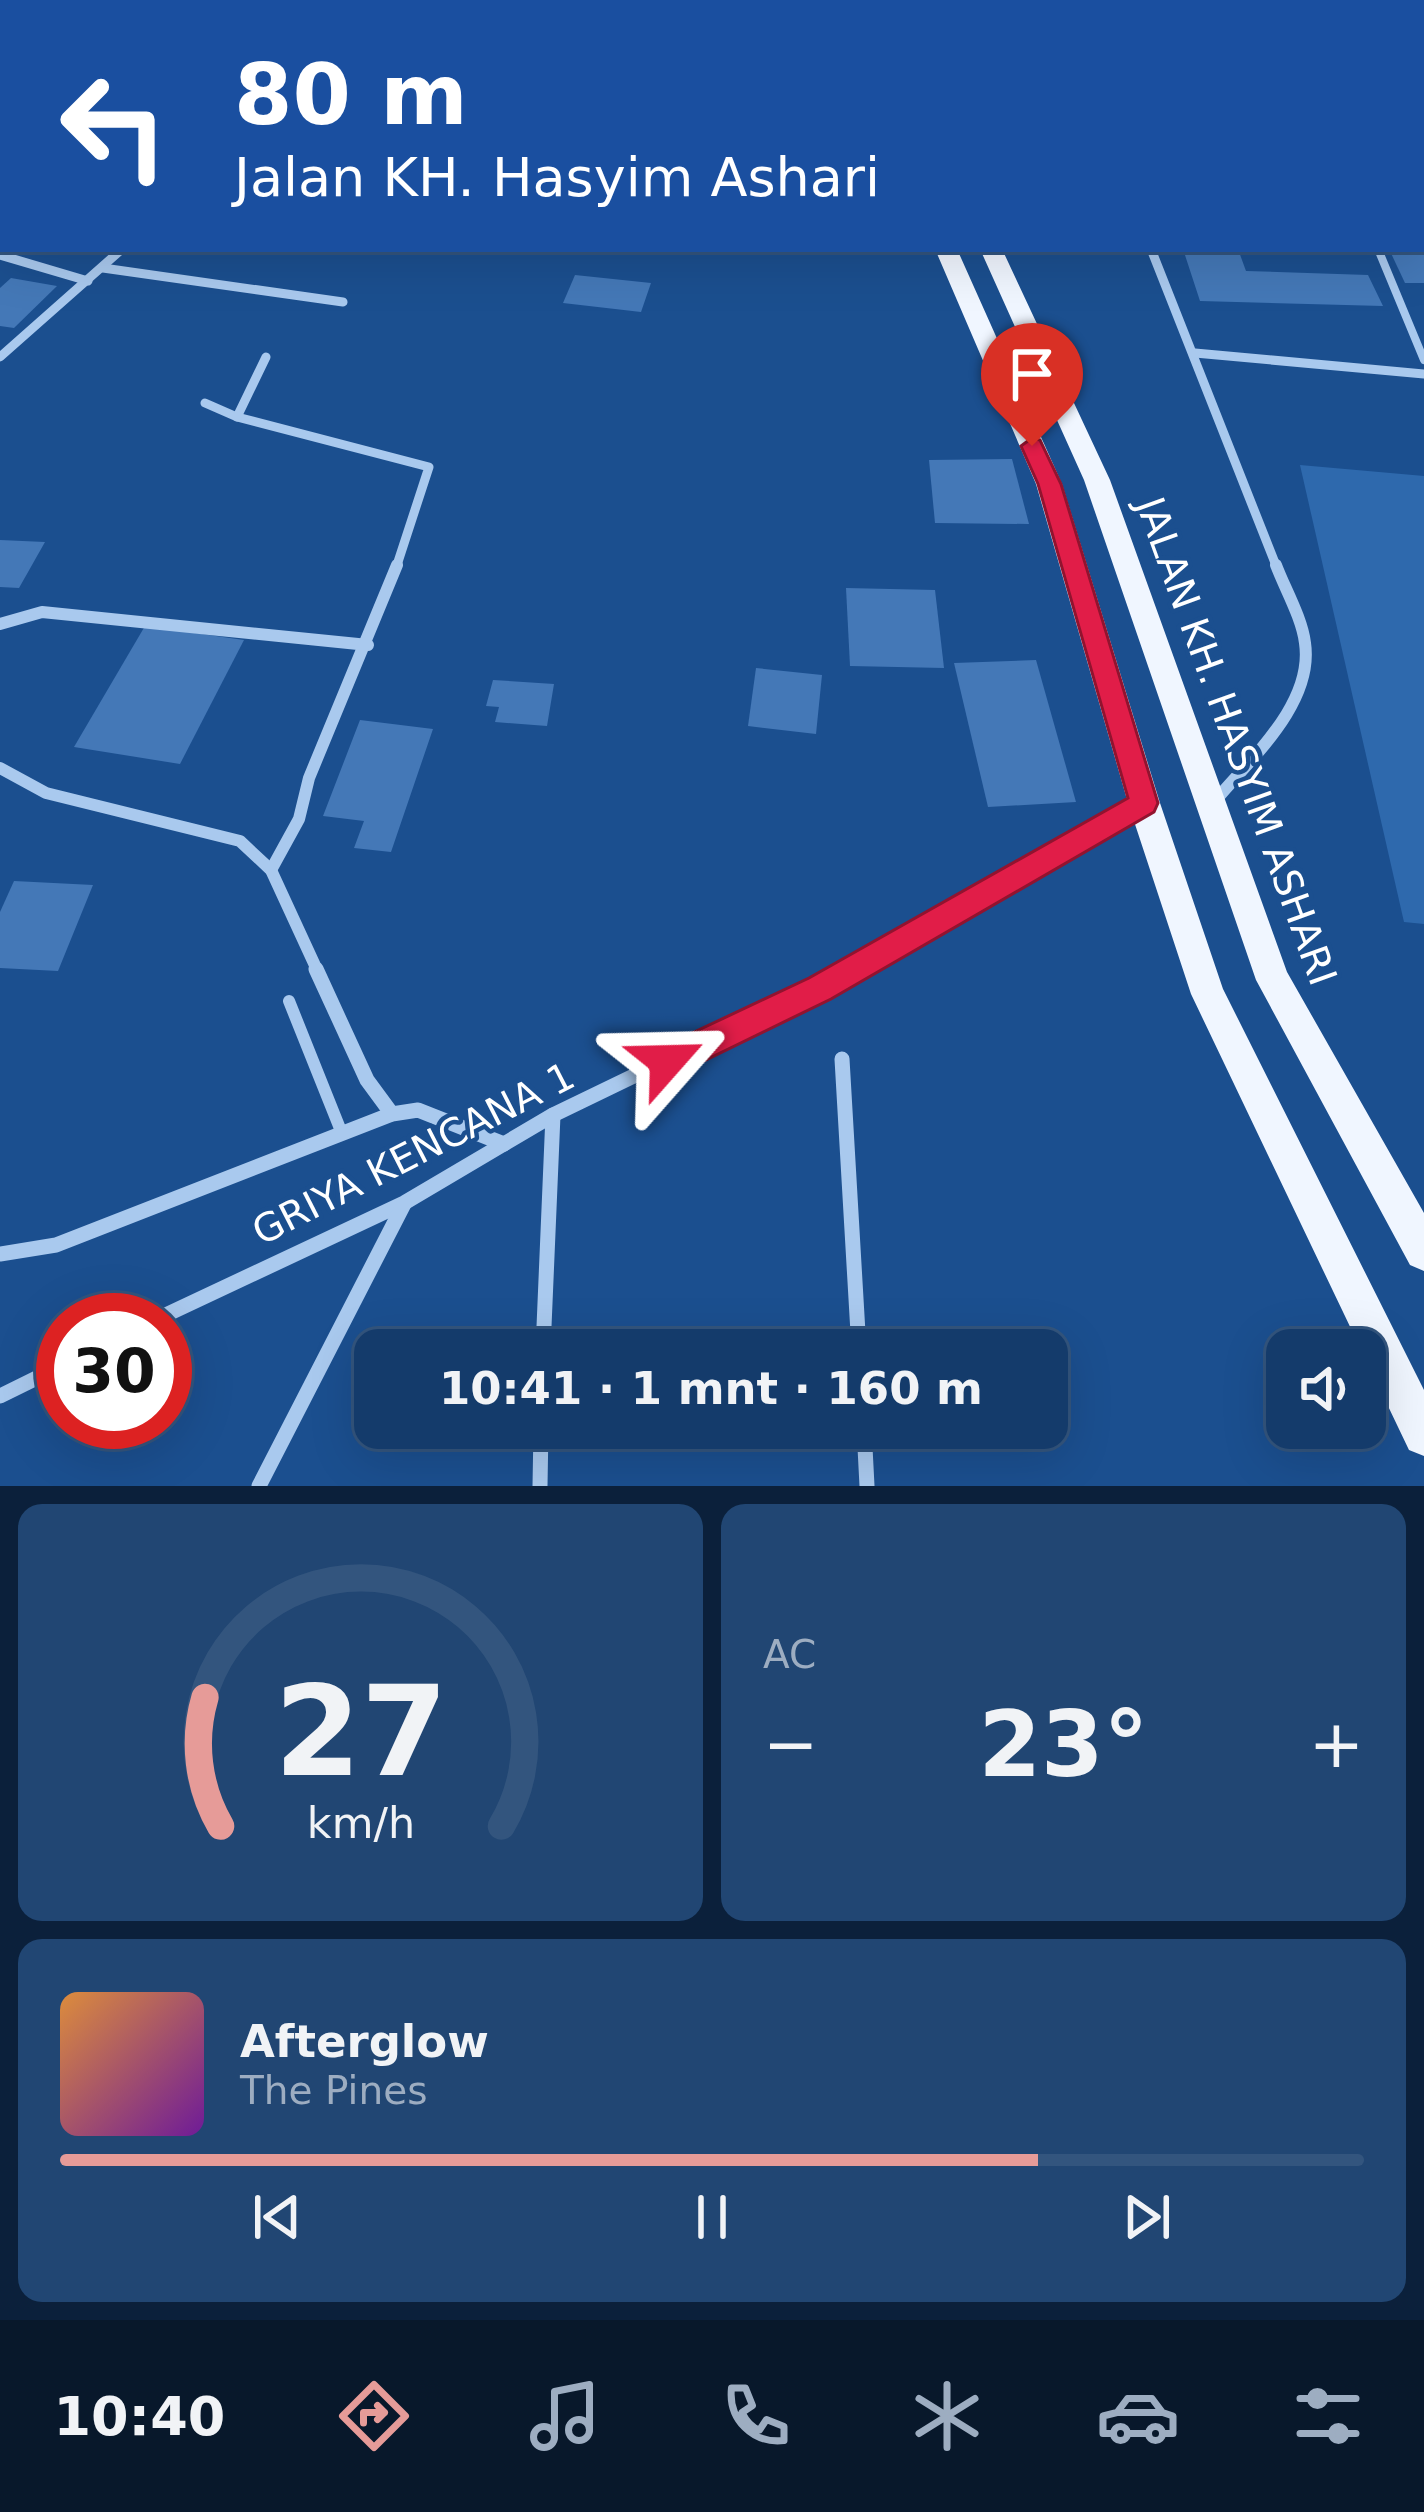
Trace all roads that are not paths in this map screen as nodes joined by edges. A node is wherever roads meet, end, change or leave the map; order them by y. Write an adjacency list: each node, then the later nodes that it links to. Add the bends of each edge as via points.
1 (119, 252): 7 (street)
2 (947, 252): 18 (main road)
3 (992, 252): 17 (main road, JALAN KH. HASYIM ASHARI)
4 (1152, 252): 10 (street)
5 (1379, 252): 13 (lane)
6 (0, 255): 8 (street)
7 (104, 268): 8 (street); 9 (street)
8 (88, 281): 11 (street)
9 (343, 302)
10 (1195, 353): 14 (street); 23 (street, via 1306,646 1282,721)
11 (0, 356)
12 (266, 357): 16 (street)
13 (1424, 360)
14 (1424, 374)
15 (206, 403): 16 (street)
16 (237, 416): 20 (street, via 429,467)
17 (1097, 480): 18 (main road); 23 (main road, JALAN KH. HASYIM ASHARI)
18 (1049, 484): 22 (main road)
19 (0, 624): 20 (street, via 42,612)
20 (368, 645): 24 (street)
21 (0, 768): 24 (street, via 46,793 240,841)
22 (1144, 803): 28 (street, GRIYA KENCANA 1, via 820,989); 39 (main road, via 1208,994)
23 (1208, 808): 32 (main road, JALAN KH. HASYIM ASHARI, via 1273,980)
24 (271, 870): 27 (street, via 357,1059)
25 (289, 1001): 29 (lane)
26 (842, 1059): 36 (street)
27 (392, 1114): 29 (street); 30 (street, via 418,1110)
28 (553, 1115): 30 (street, GRIYA KENCANA 1); 35 (street)
29 (341, 1131): 33 (street, via 56,1245)
30 (504, 1144): 31 (street, GRIYA KENCANA 1)
31 (404, 1203): 34 (street, GRIYA KENCANA 1); 42 (street)
32 (1424, 1251)
33 (0, 1254)
34 (192, 1303)
35 (544, 1329)
36 (858, 1329)
37 (36, 1378): 38 (street)
38 (0, 1396)
39 (1424, 1436)
40 (541, 1449): 43 (street)
41 (865, 1449): 44 (street)
42 (260, 1486)
43 (540, 1486)
44 (867, 1486)

